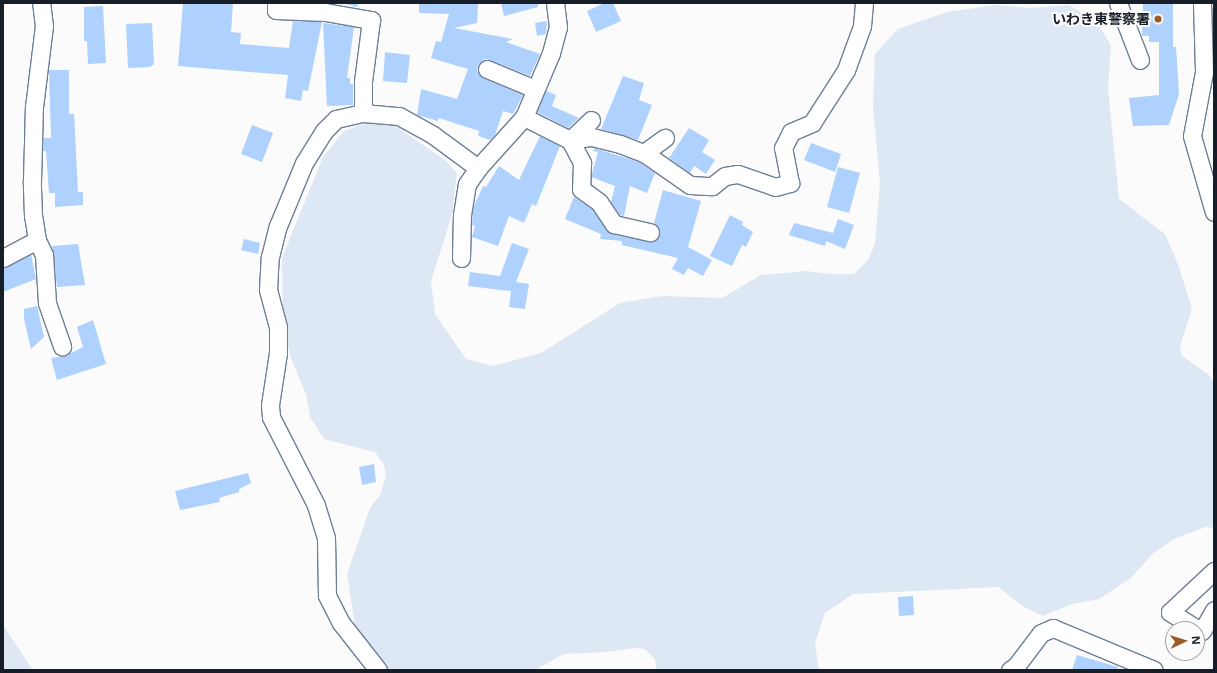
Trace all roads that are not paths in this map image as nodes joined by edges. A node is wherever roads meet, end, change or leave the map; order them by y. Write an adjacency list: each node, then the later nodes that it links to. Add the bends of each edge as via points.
1 (41, 3): 2 (street); 22 (street, via 44,26 34,107 32,181)
2 (50, 3)
3 (276, 3): 12 (street, via 276,10 325,12 371,20 363,82)
4 (554, 3): 11 (street, via 558,27 551,53)
5 (864, 3): 17 (street, via 862,26 846,70 812,123 791,132 782,148 790,183 775,187 738,174 725,176 712,186 690,185)
6 (1118, 3): 9 (street)
7 (1202, 3): 8 (street)
8 (1208, 33): 19 (street, via 1204,72 1192,136)
9 (1140, 60)
10 (487, 69): 11 (street)
11 (534, 89): 13 (street)
12 (364, 112): 18 (street, via 399,116 413,122); 30 (street, via 336,119 324,132 304,163 278,226 268,275 268,290 278,327 278,352 270,405 271,417 316,505 326,538 327,595 341,623)
13 (524, 117): 16 (street); 18 (street)
14 (591, 120): 16 (street)
15 (665, 138): 17 (street)
16 (570, 140): 17 (street, via 592,137); 21 (street, via 582,163 581,189 599,202 614,224)
17 (644, 153)
18 (478, 168): 24 (street, via 467,184 462,215)
19 (1210, 182): 20 (street)
20 (1214, 212)
21 (650, 232)
22 (37, 240): 23 (street); 25 (street, via 44,254 48,303)
23 (3, 258)
24 (461, 258)
25 (62, 346)
26 (1214, 571): 28 (street, via 1170,612)
27 (1214, 610): 29 (street)
28 (1185, 621)
29 (1205, 626)
30 (378, 670)
31 (1010, 670): 32 (street, via 1016,666 1041,633 1053,628)
32 (1154, 670)

